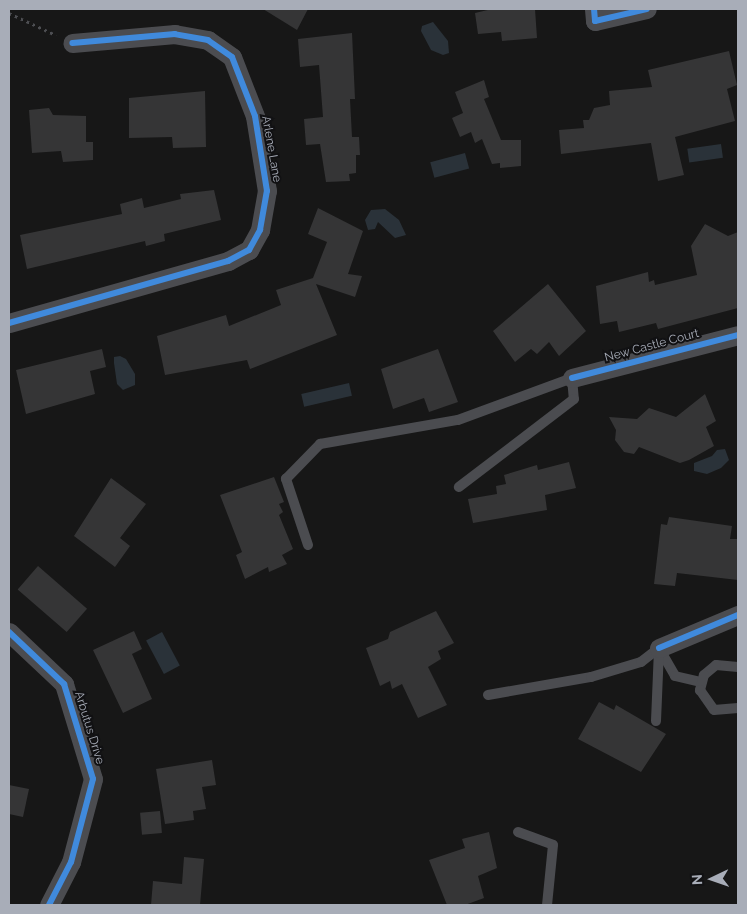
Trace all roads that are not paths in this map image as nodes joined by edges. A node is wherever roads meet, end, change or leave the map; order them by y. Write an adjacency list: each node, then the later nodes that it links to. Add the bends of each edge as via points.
1 (647, 9): 2 (street)
2 (594, 15)
3 (72, 43): 4 (street, Arlene Lane, via 175,34 208,40 232,57 255,116 265,182 260,230 249,250 228,261)
4 (9, 323)
5 (738, 335): 6 (street, New Castle Court)
6 (572, 378): 7 (lane, via 574,399); 8 (lane, via 458,420 320,444 286,479)
7 (458, 487)
8 (308, 545)
9 (738, 616): 11 (street)
10 (9, 632): 18 (street, Arbutus Drive, via 64,684 92,779 71,862)
11 (659, 648): 13 (lane, via 676,676); 14 (lane, via 641,662 591,677); 16 (lane)
12 (738, 667): 13 (lane, via 716,665)
13 (701, 682): 15 (lane, via 702,698 714,710)
14 (488, 695)
15 (738, 708)
16 (656, 720)
17 (518, 832): 19 (lane, via 552,846)
18 (49, 905)
19 (547, 905)

